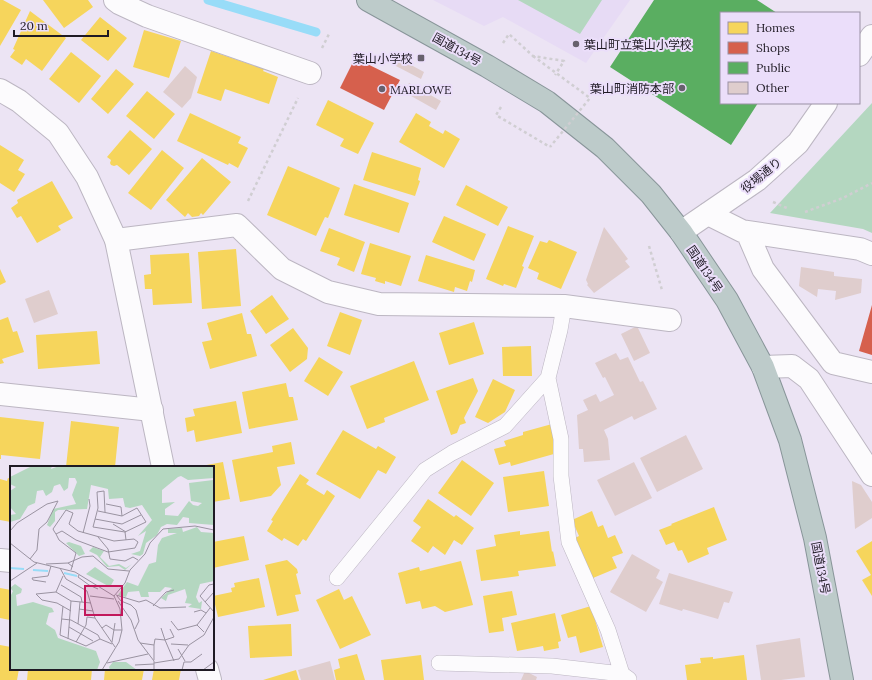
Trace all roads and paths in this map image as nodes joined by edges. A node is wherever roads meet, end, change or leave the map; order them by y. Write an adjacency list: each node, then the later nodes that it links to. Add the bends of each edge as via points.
1 (115, 0): 7 (street, via 147,16)
2 (368, 0): 18 (highway, 国道134号, via 547,102 605,148 651,194)
3 (872, 36): 5 (street)
4 (501, 45): 6 (path, via 509,34)
5 (860, 54)
6 (533, 56): 8 (path, via 564,62); 11 (path, bridge, via 590,98 550,147 496,115)
7 (310, 74): 17 (path)
8 (552, 79)
9 (0, 90): 20 (street, via 19,101 58,133 87,178)
10 (825, 104): 15 (street, 役場通り, via 798,143 757,180)
11 (502, 105)
12 (872, 183): 16 (path, via 843,198)
13 (769, 200): 14 (path)
14 (794, 211)
15 (708, 214): 18 (street, 役場通り); 19 (street)
16 (800, 214)
17 (237, 225): 20 (street); 23 (street, via 282,269 328,292 379,304)
18 (681, 232): 25 (highway, 国道134号, via 726,300)
19 (747, 232): 22 (street, via 860,249); 26 (street, via 763,269 833,364)
20 (116, 240): 29 (street)
21 (649, 246): 24 (path)
22 (872, 254)
23 (564, 306): 24 (street); 27 (lane)
24 (670, 320)
25 (762, 367): 31 (street, via 792,366 809,379); 39 (highway, 国道134号, via 790,440 813,530)
26 (872, 372)
27 (548, 378): 34 (lane, via 505,426 425,470); 37 (lane, via 561,439 561,476 569,542)
28 (0, 394): 29 (street)
29 (152, 410): 30 (street)
30 (163, 466)
31 (872, 476)
32 (0, 560): 33 (street)
33 (10, 561)
34 (337, 578)
35 (439, 663): 37 (lane, via 552,666)
36 (207, 670): 38 (street)
37 (626, 677)
38 (210, 680)
39 (842, 680)

